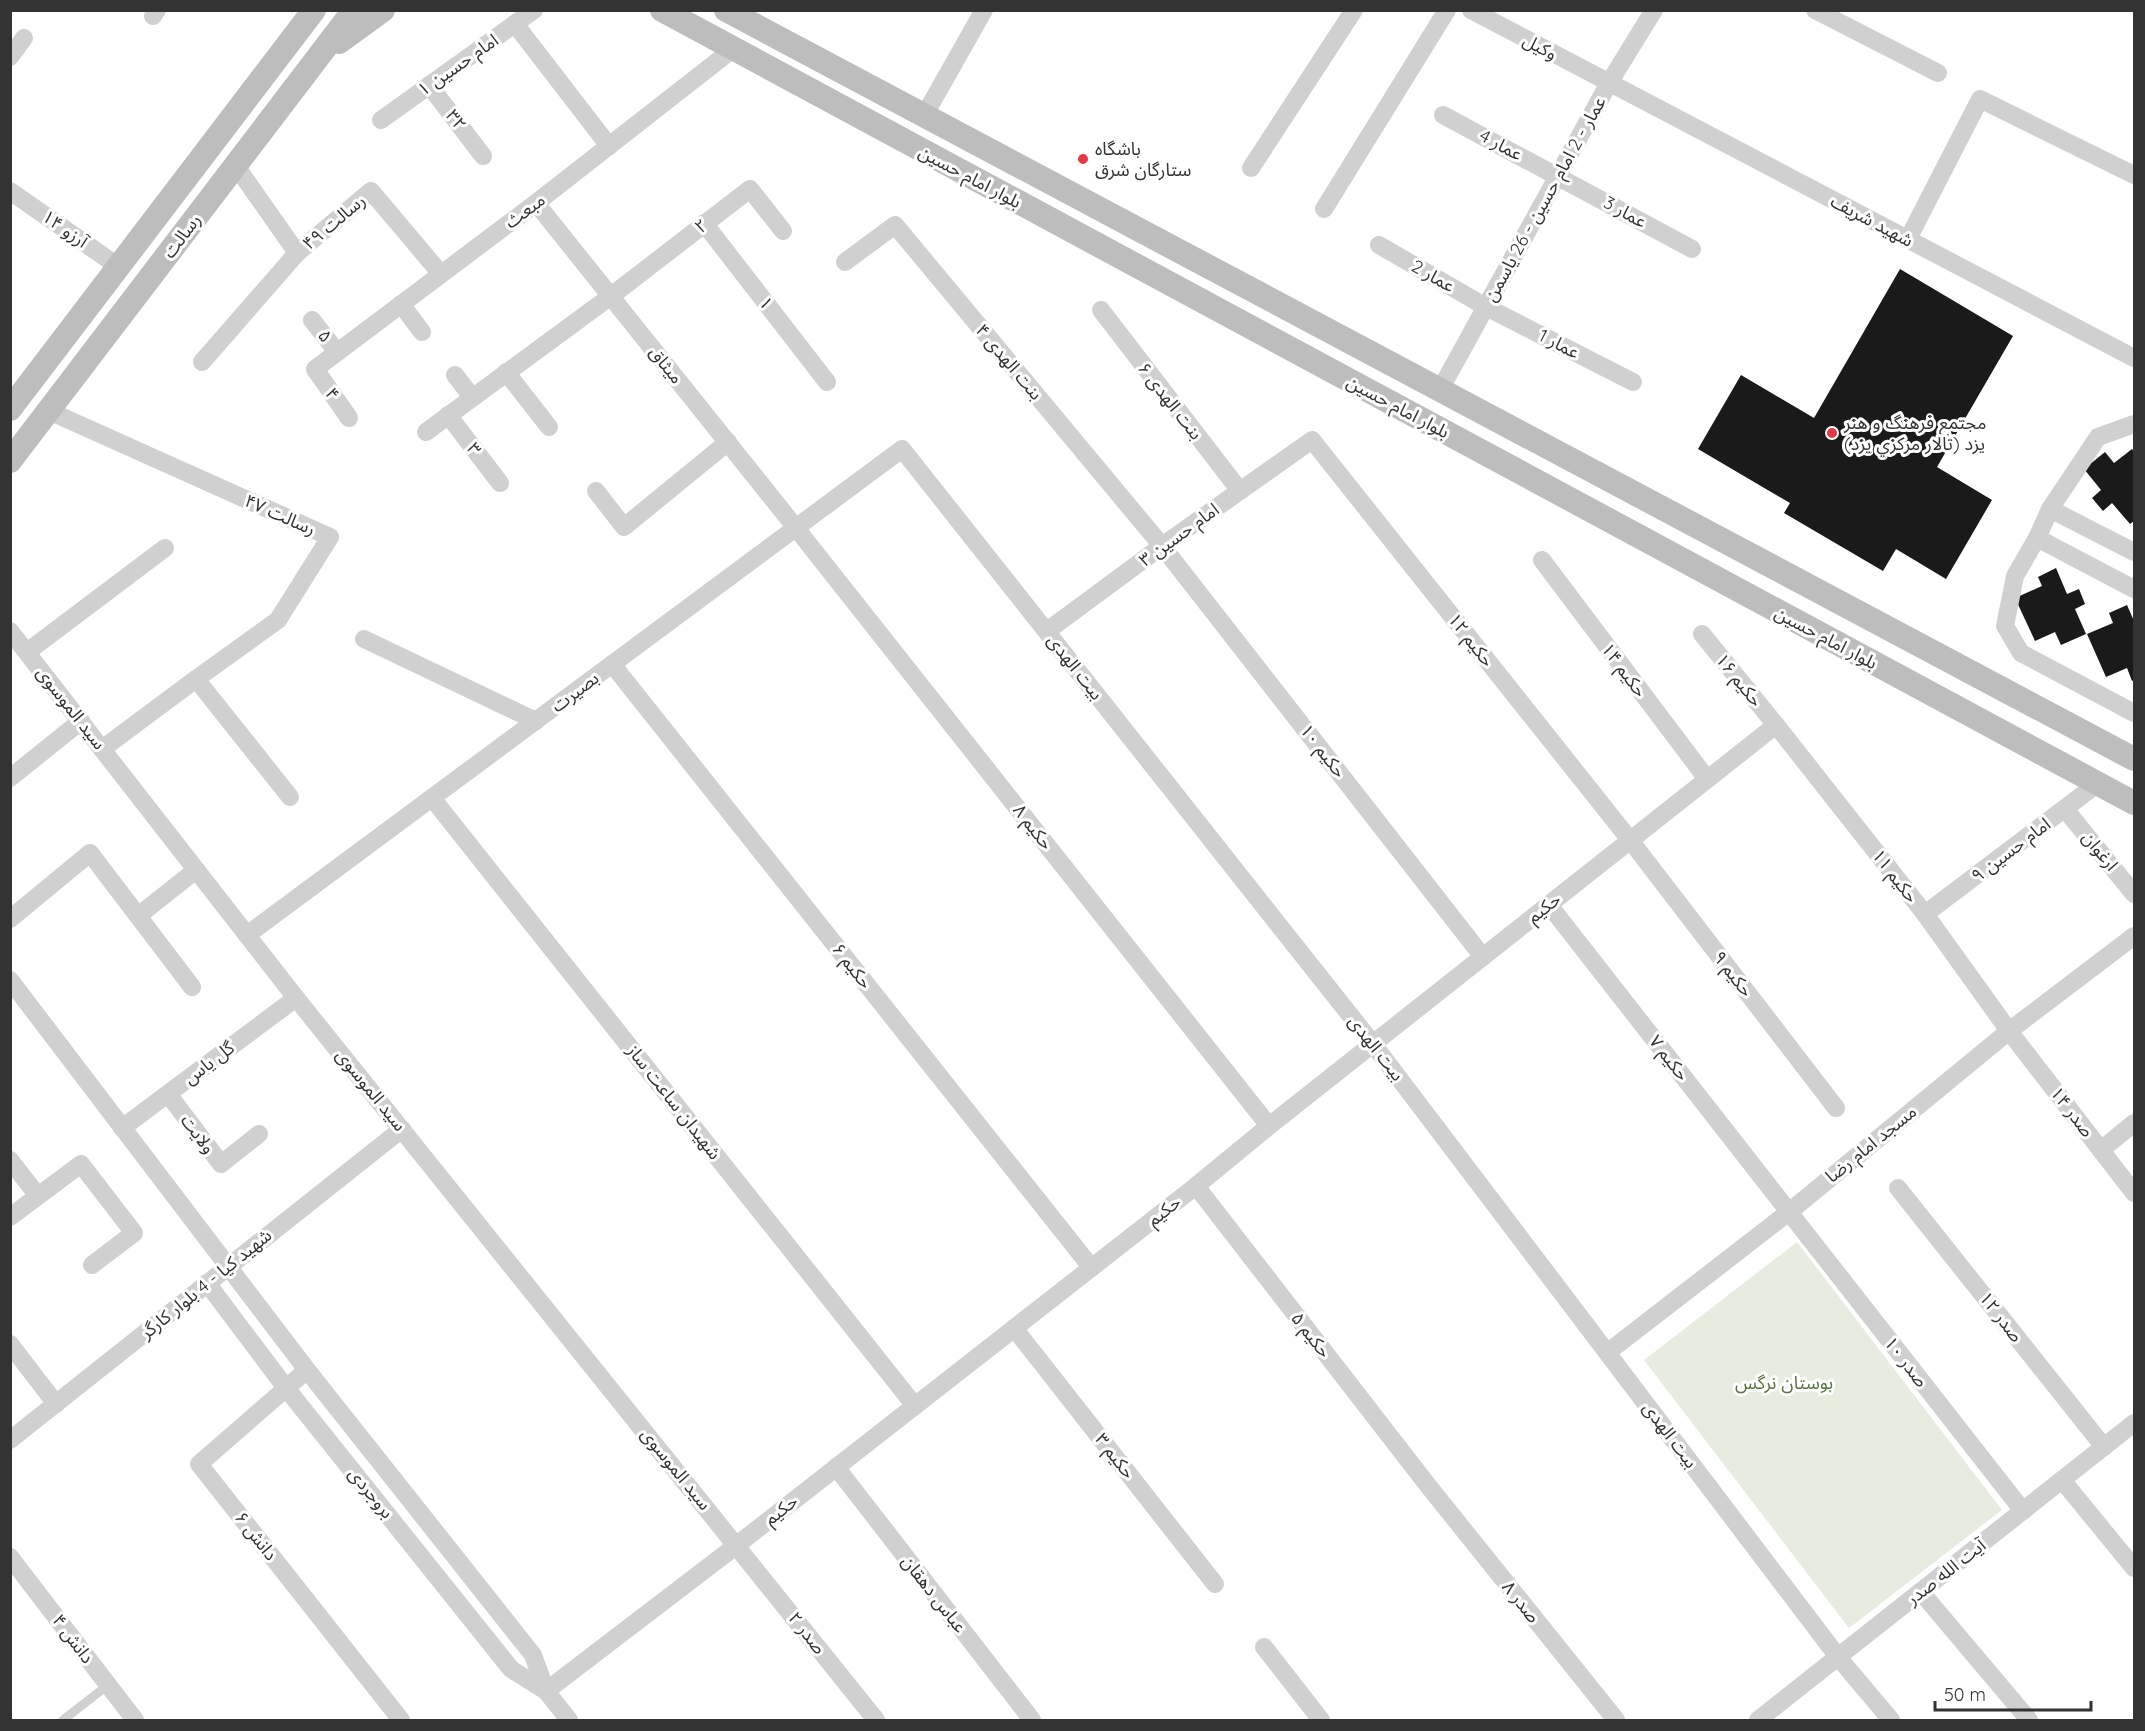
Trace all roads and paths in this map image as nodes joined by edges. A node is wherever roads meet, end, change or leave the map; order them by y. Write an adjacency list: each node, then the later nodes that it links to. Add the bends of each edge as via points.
1 (314, 10): 42 (main road, رسالت)
2 (354, 10): 16 (main road, رسالت)
3 (383, 10): 16 (main road)
4 (534, 10): 13 (street, امام حسین ۱)
5 (662, 10): 15 (main road, بلوار امام حسین)
6 (726, 10): 22 (main road, بلوار امام حسین)
7 (984, 10): 22 (street)
8 (1353, 10): 27 (street)
9 (1447, 10): 33 (street)
10 (1471, 10): 19 (street, وکیل)
11 (1654, 10): 19 (street, عمار - 2 امام حسین - 26 یاسمن)
12 (1815, 10): 18 (street)
13 (515, 24): 20 (street, امام حسین ۱); 24 (street)
14 (24, 38): 17 (street)
15 (733, 49): 24 (street, مبعث); 36 (main road, بلوار امام حسین)
16 (320, 56): 26 (main road, رسالت)
17 (10, 57)
18 (1938, 73)
19 (1609, 83): 29 (street, عمار - 2 امام حسین - 26 یاسمن); 37 (street, شهید شریف)
20 (429, 85): 23 (street, امام حسین ۱); 25 (street, ۳۲)
21 (1443, 115): 29 (street, عمار 4)
22 (924, 116): 31 (main road, بلوار امام حسین)
23 (381, 120)
24 (609, 146): 32 (street, مبعث)
25 (483, 156)
26 (236, 166): 40 (street, رسالت ۴۹); 61 (main road, رسالت)
27 (1251, 168)
28 (2134, 175): 37 (street, via 1980,99)
29 (1558, 176): 39 (street, عمار 3); 46 (street, عمار - 2 امام حسین - 26 یاسمن)
30 (10, 191): 42 (street, ۱۴ آرزو)
31 (1085, 202): 36 (main road); 58 (main road, بلوار امام حسین)
32 (536, 203): 43 (street, مبعث); 44 (street, میثاق)
33 (1324, 209)
34 (704, 223): 35 (street, ۲, via 750,189); 44 (street, ۲); 56 (street, ۱)
35 (783, 231)
36 (1071, 231): 97 (main road, بلوار امام حسین)
37 (1908, 239): 51 (street, شهید شریف)
38 (1379, 245): 46 (street, عمار 2)
39 (1692, 249)
40 (297, 253): 43 (street, رسالت ۴۹, via 371,191); 52 (street, رسالت ۴۹)
41 (845, 262): 77 (street, بنت الهدی ۴, via 895,225)
42 (119, 267): 60 (main road, رسالت)
43 (441, 274): 45 (street, مبعث)
44 (611, 296): 54 (street, ۲); 68 (street, میثاق)
45 (401, 304): 49 (street); 50 (street, مبعث)
46 (1486, 307): 57 (street, عمار 1); 58 (street, عمار - 2 امام حسین - 26 یاسمن)
47 (1101, 310): 73 (street, بنت الهدی ۶)
48 (312, 320): 50 (street, ۵)
49 (422, 332)
50 (337, 352): 53 (street, مبعث)
51 (2134, 358)
52 (202, 362)
53 (315, 369): 63 (street, ۴)
54 (506, 372): 59 (street, ۲); 65 (street)
55 (455, 375): 59 (street)
56 (828, 382)
57 (1632, 382)
58 (1440, 390): 94 (main road, بلوار امام حسین)
59 (472, 397): 62 (street, ۲)
60 (10, 409)
61 (49, 411): 70 (main road, رسالت); 88 (street, رسالت ۴۷, via 330,537 278,620)
62 (448, 415): 66 (street, ۲); 71 (street, ۳)
63 (349, 418)
64 (2134, 424): 74 (street, via 2098,437)
65 (549, 427)
66 (426, 432)
67 (1312, 440): 73 (street, امام حسین ۳); 102 (street, حکیم ۱۲)
68 (728, 442): 72 (street, via 624,527); 75 (street, میثاق)
69 (902, 449): 75 (street, بصیرت); 82 (street, بیت الهدی)
70 (10, 461)
71 (500, 483)
72 (596, 490)
73 (1240, 491): 77 (street, امام حسین ۳)
74 (2050, 509): 76 (street); 79 (street)
75 (796, 528): 87 (street, بصیرت); 120 (street, حکیم ۸)
76 (2037, 538): 81 (street); 89 (street, via 2015,576 2005,626 2020,653)
77 (1162, 546): 82 (street, امام حسین ۳); 111 (street, حکیم ۱۰)
78 (165, 548): 86 (street)
79 (2134, 552)
80 (1542, 560): 96 (street, حکیم ۱۴)
81 (2134, 589)
82 (1047, 631): 116 (street, بیت الهدی)
83 (10, 632): 86 (street, سید الموسوی)
84 (1702, 634): 92 (street, حکیم ۱۶)
85 (364, 639): 91 (street)
86 (27, 652): 90 (street, سید الموسوی)
87 (612, 664): 91 (street, بصیرت); 134 (street, حکیم ۶)
88 (196, 679): 93 (street); 98 (street)
89 (2134, 713)
90 (81, 721): 93 (street, سید الموسوی); 95 (street)
91 (536, 721): 99 (street, بصیرت)
92 (1776, 725): 96 (street, حکیم); 106 (street, حکیم ۱۱)
93 (102, 749): 103 (street, سید الموسوی)
94 (2125, 754): 97 (main road)
95 (10, 777)
96 (1707, 779): 102 (street, حکیم)
97 (2097, 784): 100 (main road, بلوار امام حسین); 101 (street, امام حسین ۹)
98 (290, 797)
99 (432, 798): 109 (street, بصیرت); 142 (street, شهیدان ساعت ساز)
100 (2134, 803)
101 (2065, 809): 104 (street, ارغوان); 106 (street, امام حسین ۹)
102 (1630, 840): 105 (street, حکیم); 118 (street, حکیم ۹)
103 (196, 870): 107 (street); 109 (street, سید الموسوی)
104 (2134, 894)
105 (1549, 904): 111 (street, حکیم); 130 (street, حکیم ۷)
106 (1925, 915): 115 (street, حکیم ۱۱)
107 (138, 916): 108 (street, via 90,853); 113 (street)
108 (10, 919)
109 (247, 935): 114 (street, سید الموسوی)
110 (2134, 936): 115 (street, مسجد امام رضا)
111 (1483, 957): 116 (street, حکیم)
112 (10, 980): 121 (street, بروجردی)
113 (192, 987)
114 (297, 998): 117 (street, گل یاس); 122 (street, سید الموسوی)
115 (2010, 1031): 124 (street, صدر ۱۴); 130 (street, مسجد امام رضا)
116 (1373, 1044): 120 (street, حکیم); 138 (street, بیت الهدی)
117 (168, 1094): 121 (street, گل یاس); 123 (street, ولایت, via 221,1164)
118 (1836, 1108)
119 (2134, 1123): 124 (street)
120 (1269, 1126): 126 (street, حکیم)
121 (122, 1128): 133 (street, بروجردی)
122 (402, 1129): 133 (street, شهید کیا - 4 بلوار کارگر); 152 (street, سید الموسوی)
123 (259, 1134)
124 (2101, 1150): 128 (street, صدر ۱۴)
125 (10, 1160): 129 (street)
126 (1196, 1186): 134 (street, حکیم); 148 (street, حکیم ۵)
127 (1899, 1188): 145 (street, صدر ۱۲)
128 (2134, 1193)
129 (38, 1196): 131 (street); 132 (street, via 81,1164 134,1233)
130 (1789, 1212): 138 (street, مسجد امام رضا); 149 (street, صدر ۱۰)
131 (10, 1217)
132 (92, 1265)
133 (228, 1266): 135 (street, شهید کیا - 4 بلوار کارگر); 139 (street, بروجردی)
134 (1091, 1268): 136 (street, حکیم)
135 (207, 1283): 140 (street, بروجردی); 141 (street, شهید کیا - 4 بلوار کارگر)
136 (1014, 1328): 142 (street, حکیم); 155 (street, حکیم ۳)
137 (10, 1344): 141 (street)
138 (1608, 1353): 158 (street, بیت الهدی)
139 (307, 1370): 140 (street, دانش ۶); 150 (street, بروجردی)
140 (286, 1388): 151 (street, بروجردی); 163 (street, دانش ۶, via 199,1464)
141 (56, 1404): 144 (street, شهید کیا - 4 بلوار کارگر)
142 (915, 1406): 146 (street, حکیم)
143 (2134, 1423): 145 (street, آیت الله صدر)
144 (10, 1440)
145 (2104, 1447): 147 (street, آیت الله صدر)
146 (836, 1467): 152 (street, حکیم); 166 (street, عباس دهقان)
147 (2062, 1480): 149 (street, آیت الله صدر); 154 (street)
148 (1426, 1483): 168 (street, صدر ۸)
149 (2023, 1511): 156 (street, آیت الله صدر)
150 (432, 1527): 151 (street); 160 (street, بروجردی, via 533,1655)
151 (411, 1544): 160 (street, بروجردی, via 511,1669)
152 (737, 1545): 160 (street, حکیم); 165 (street, صدر ۲)
153 (10, 1557): 159 (street, دانش ۴)
154 (2134, 1568)
155 (1215, 1584)
156 (1921, 1592): 158 (street, آیت الله صدر); 171 (street)
157 (1264, 1647): 167 (street)
158 (1838, 1657): 169 (street, آیت الله صدر); 170 (street, بیت الهدی)
159 (108, 1684): 161 (lane); 162 (street, دانش ۴)
160 (546, 1691): 164 (street, بروجردی)
161 (63, 1720)
162 (135, 1720)
163 (401, 1720)
164 (569, 1720)
165 (876, 1720)
166 (1032, 1720)
167 (1321, 1720)
168 (1616, 1720)
169 (1758, 1720)
170 (1891, 1720)
171 (2029, 1720)

